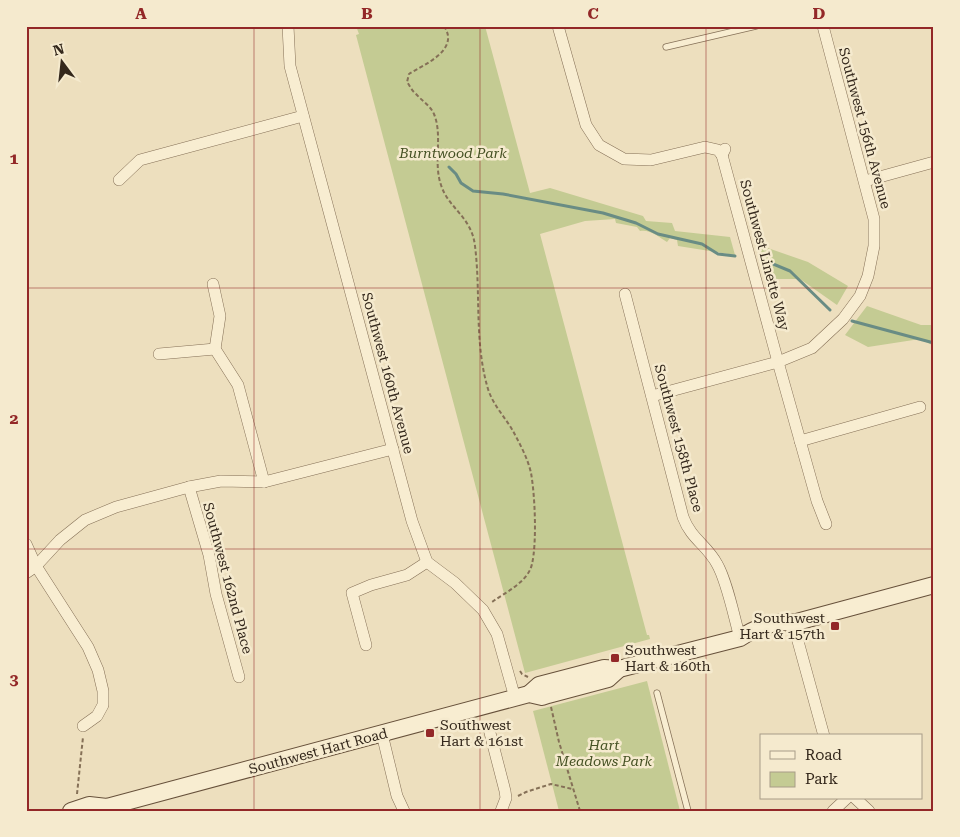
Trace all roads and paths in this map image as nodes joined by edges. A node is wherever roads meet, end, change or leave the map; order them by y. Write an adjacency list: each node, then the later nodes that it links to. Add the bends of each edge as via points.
1 (288, 26): 7 (street, Southwest 160th Avenue, via 290,66)
2 (444, 26): 27 (path, via 448,39 446,48 440,56 409,74 407,82 434,114 441,186 472,232 480,343 488,389 525,455 531,473 534,517 530,572)
3 (558, 26): 15 (street, Southwest Linette Way, via 586,125 599,145 624,159 651,160 705,146 724,152)
4 (756, 26): 6 (lane)
5 (823, 26): 10 (street, Southwest 156th Avenue)
6 (666, 47)
7 (303, 116): 9 (street, via 140,160); 19 (street, Southwest 160th Avenue)
8 (934, 162): 10 (street)
9 (119, 180)
10 (865, 181): 15 (street, Southwest 156th Avenue, via 874,220 874,246 860,296 843,319 812,348)
11 (213, 284): 13 (street, via 220,316)
12 (625, 294): 16 (street, Southwest 158th Place)
13 (215, 349): 14 (street); 20 (street, via 238,385)
14 (159, 354)
15 (778, 362): 16 (street, Southwest 156th Avenue); 18 (street, Southwest Linette Way)
16 (652, 396): 29 (street, Southwest 158th Place, via 684,517 692,535 720,569)
17 (920, 407): 18 (street)
18 (800, 441): 22 (street, Southwest Linette Way)
19 (393, 449): 20 (street); 24 (street, Southwest 160th Avenue, via 412,521)
20 (264, 482): 21 (street, via 221,480)
21 (189, 486): 25 (street, via 116,507 84,520); 31 (street, Southwest 162nd Place)
22 (826, 524)
23 (26, 544): 25 (street)
24 (427, 562): 27 (street); 30 (street, via 407,575 352,593)
25 (31, 569): 35 (street, via 81,635 98,670 103,705 97,716)
26 (934, 585): 28 (main road, Southwest Hart Road)
27 (483, 610): 33 (street, via 501,643)
28 (793, 623): 29 (main road, Southwest Hart Road, via 784,621 753,629); 38 (street)
29 (740, 638): 33 (main road, Southwest Hart Road, via 619,669 608,679 542,697)
30 (366, 645)
31 (239, 677)
32 (657, 693): 48 (lane)
33 (522, 696): 37 (main road, Southwest Hart Road)
34 (550, 703): 39 (path)
35 (84, 726): 43 (path)
36 (489, 729): 40 (street)
37 (382, 734): 44 (main road, Southwest Hart Road); 45 (street, via 397,796)
38 (823, 734)
39 (573, 789): 40 (path, via 551,784); 47 (path)
40 (506, 798): 46 (street)
41 (845, 800): 49 (street)
42 (857, 800): 50 (street)
43 (76, 809): 44 (main road, Southwest Hart Road, via 89,805)
44 (104, 809)
45 (404, 811)
46 (501, 811)
47 (580, 811)
48 (688, 811)
49 (833, 811)
50 (869, 811)

